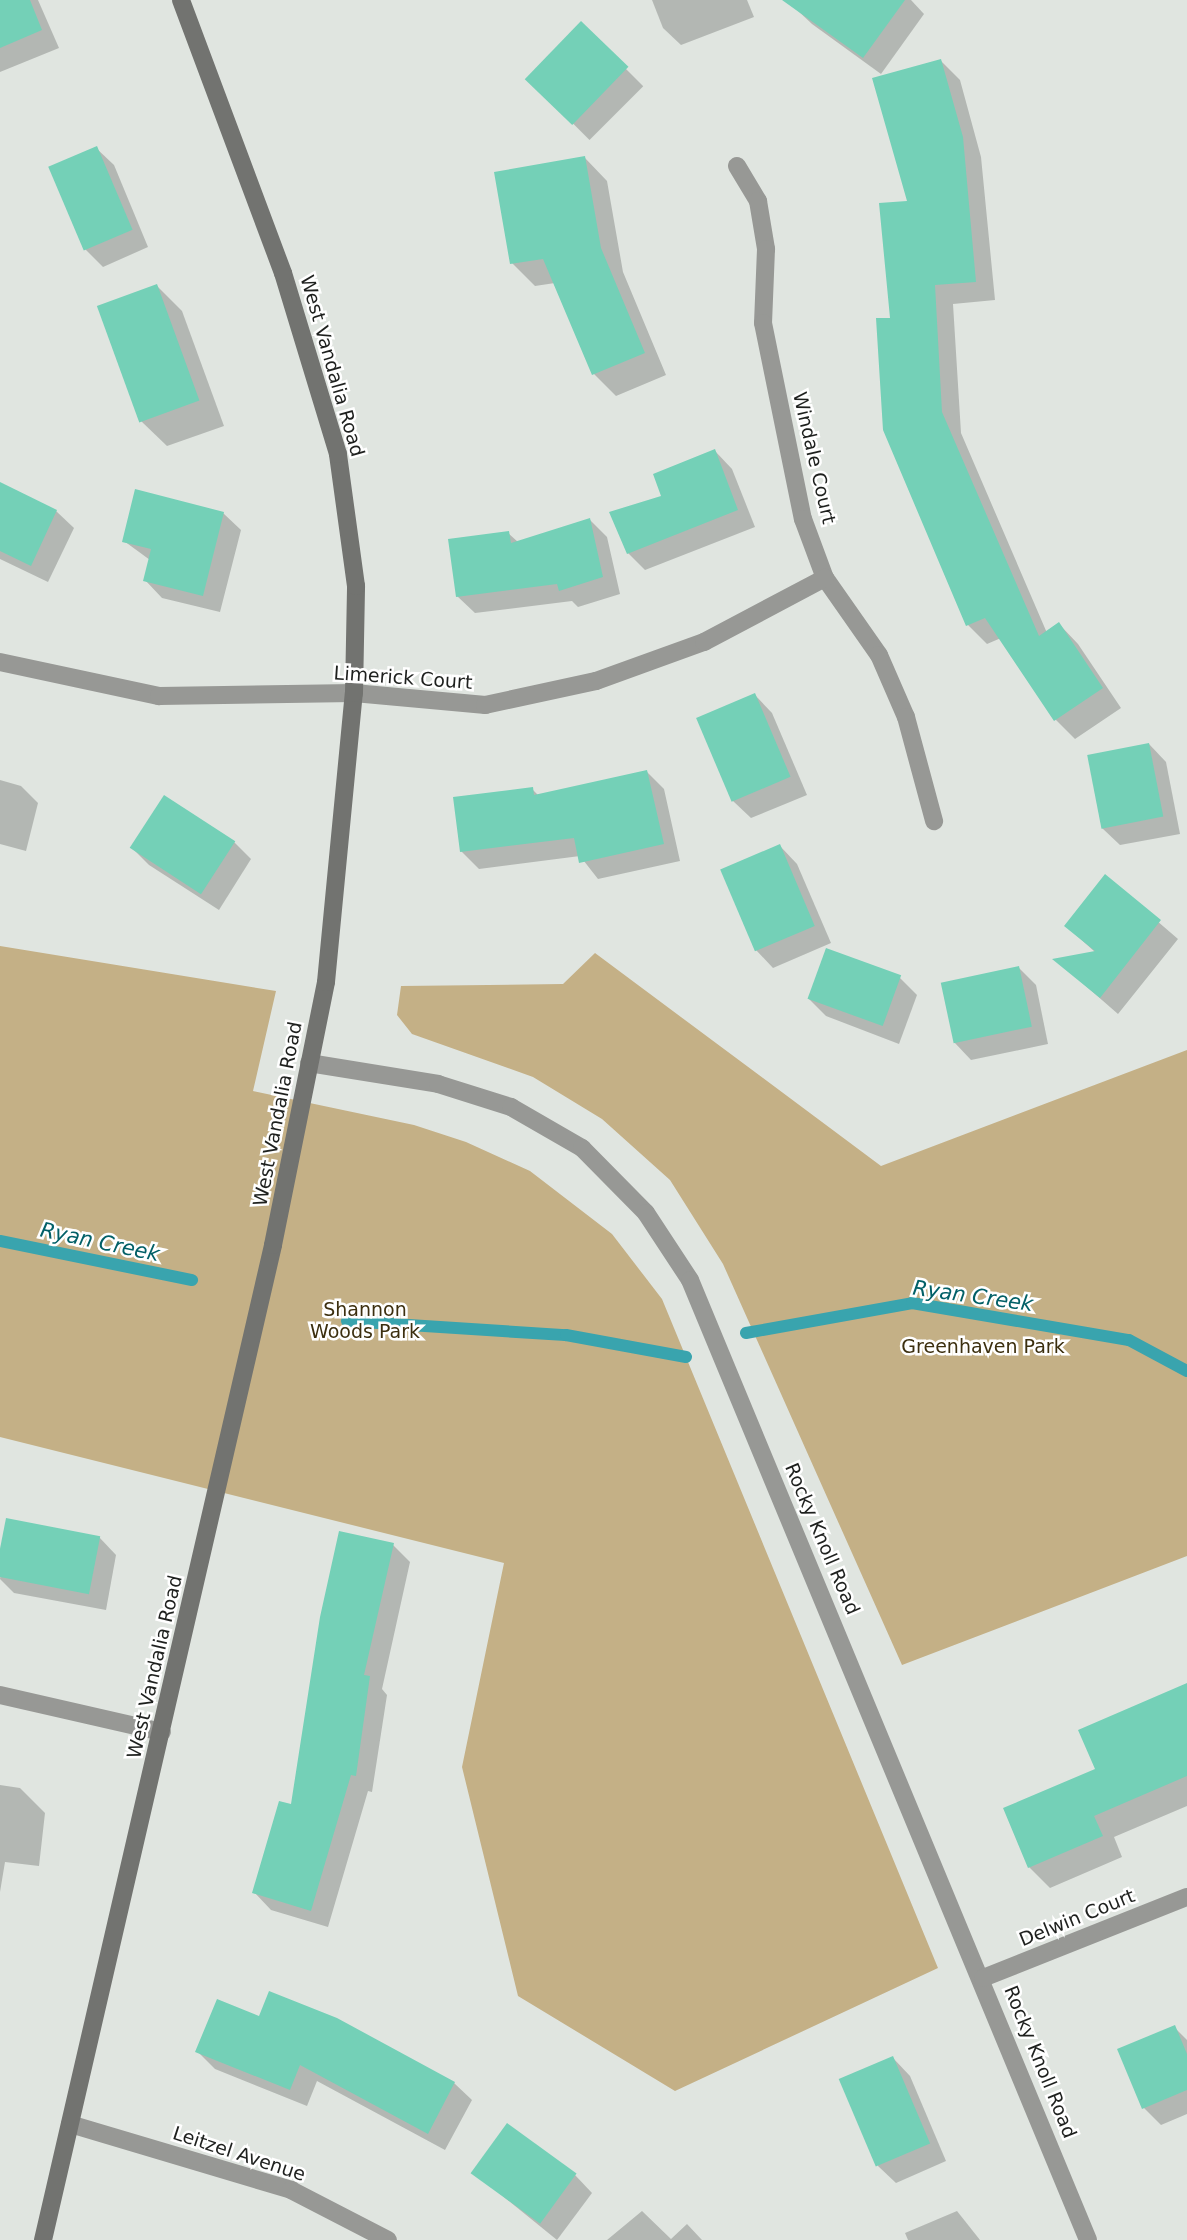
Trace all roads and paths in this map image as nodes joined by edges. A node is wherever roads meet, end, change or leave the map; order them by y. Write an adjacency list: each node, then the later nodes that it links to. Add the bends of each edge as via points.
1 (181, 0): 5 (main road, West Vandalia Road, via 284,273 338,454 356,586)
2 (737, 166): 3 (street, Windale Court, via 758,201 766,249 764,323 803,519)
3 (825, 578): 5 (street, Limerick Court, via 704,642 596,681 485,705); 6 (street, Windale Court, via 878,655 905,717)
4 (0, 662): 5 (street, Limerick Court, via 159,696)
5 (354, 693): 7 (main road, West Vandalia Road, via 326,982)
6 (934, 821)
7 (309, 1063): 9 (main road, West Vandalia Road, via 273,1245); 11 (street, Rocky Knoll Road, via 438,1084 511,1107 582,1148 646,1213 690,1280)
8 (0, 1695): 9 (street)
9 (162, 1732): 12 (main road, West Vandalia Road)
10 (1187, 1897): 11 (street, Delwin Court)
11 (983, 1979): 15 (street, Rocky Knoll Road)
12 (70, 2124): 13 (main road, West Vandalia Road); 14 (street, Leitzel Avenue, via 291,2190)
13 (43, 2240)
14 (388, 2240)
15 (1088, 2240)

